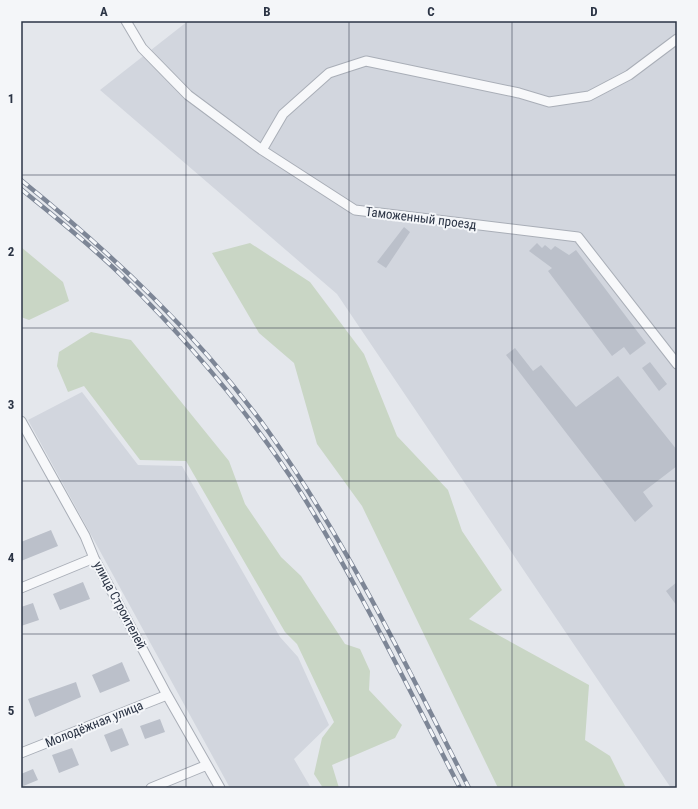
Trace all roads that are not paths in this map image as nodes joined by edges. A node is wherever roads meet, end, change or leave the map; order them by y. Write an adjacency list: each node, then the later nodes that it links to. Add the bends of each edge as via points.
1 (126, 21): 3 (street, Таможенный проезд, via 142,48 188,95)
2 (677, 39): 3 (street, via 629,75 589,96 549,102 520,93 366,61 329,73 323,78 283,114)
3 (262, 150): 4 (street, Таможенный проезд, via 355,210 578,238)
4 (677, 364)
5 (21, 421): 6 (street, улица Строителей, via 85,536)
6 (94, 558): 7 (street); 8 (street, улица Строителей)
7 (21, 588)
8 (167, 695): 9 (street, Молодёжная улица); 10 (street, улица Строителей)
9 (21, 753)
10 (207, 765): 11 (street); 12 (street, улица Строителей)
11 (151, 788)
12 (220, 788)

